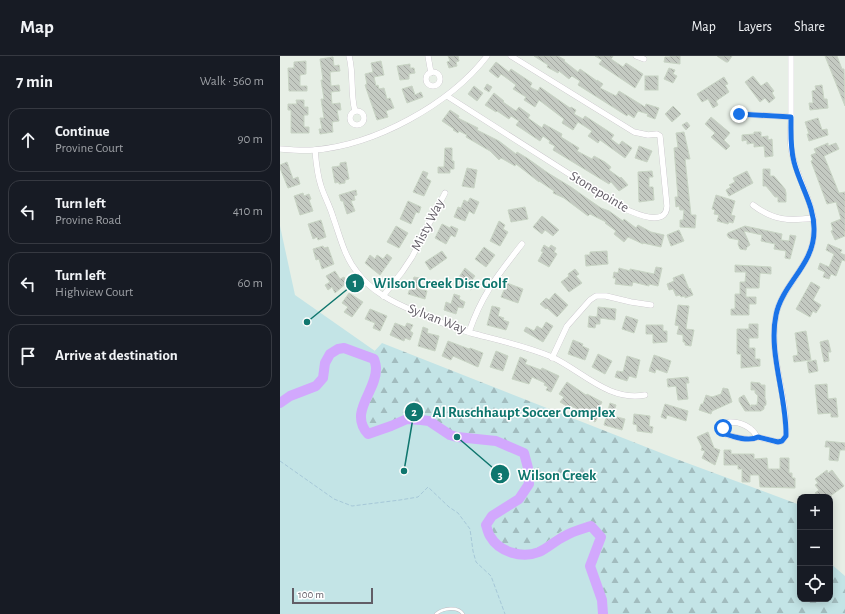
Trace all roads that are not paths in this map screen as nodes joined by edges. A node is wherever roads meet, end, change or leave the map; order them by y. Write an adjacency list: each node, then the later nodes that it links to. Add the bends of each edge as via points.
1 (349, 56): 10 (street)
2 (428, 56): 8 (street)
3 (487, 56): 9 (street)
4 (511, 56): 9 (street, Stonepointe, via 634,132 660,136 667,206 663,216 651,218 621,207)
5 (636, 56): 7 (street)
6 (791, 56): 12 (street)
7 (644, 59)
8 (431, 72)
9 (447, 96): 14 (street, via 386,131 353,142)
10 (355, 111)
11 (739, 114): 12 (street)
12 (791, 117): 17 (street, via 792,154)
13 (280, 150): 14 (street)
14 (315, 150): 19 (street, Sylvan Way, via 321,186 347,257 362,279)
15 (445, 193): 19 (street, Misty Way, via 412,257)
16 (753, 204): 17 (street, via 777,218)
17 (814, 218): 24 (street, via 812,249 780,302 774,322 786,436 778,442)
18 (522, 244): 21 (street, via 487,290)
19 (383, 296): 21 (street, Sylvan Way, via 412,311)
20 (651, 305): 22 (street, via 596,296 567,326)
21 (470, 332): 22 (street, Sylvan Way)
22 (552, 358): 23 (street, Sylvan Way, via 605,388 635,397)
23 (645, 395)
24 (758, 437): 24 (street, via 751,439 725,434 723,428 730,422 742,424)
25 (436, 614): 26 (lane, via 457,609)
26 (464, 614)

